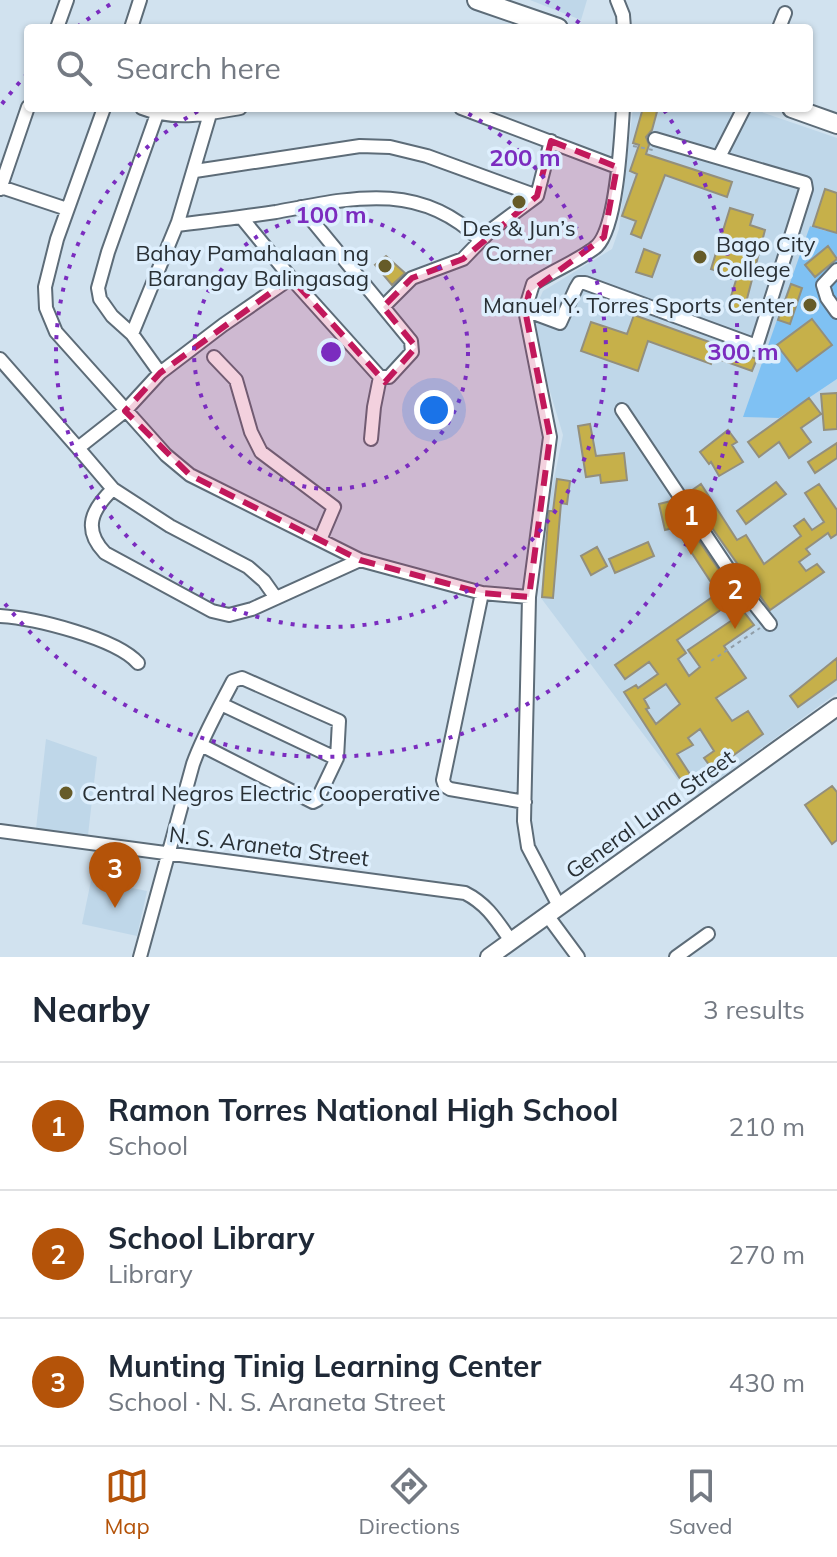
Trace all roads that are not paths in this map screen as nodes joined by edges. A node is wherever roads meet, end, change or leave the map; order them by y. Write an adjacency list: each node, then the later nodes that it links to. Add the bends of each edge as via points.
1 (67, 0): 6 (street)
2 (140, 0): 7 (street)
3 (477, 0): 8 (highway)
4 (617, 0): 9 (street)
5 (785, 13): 10 (street)
6 (58, 24)
7 (132, 24)
8 (546, 24)
9 (624, 24)
10 (781, 24)
11 (26, 112): 27 (street)
12 (103, 112): 30 (street)
13 (152, 112): 19 (street)
14 (220, 112): 20 (street)
15 (472, 112): 23 (street)
16 (623, 112): 25 (street)
17 (742, 112): 24 (street)
18 (809, 112): 21 (highway)
19 (157, 114): 20 (street); 39 (street, via 98,288 112,316)
20 (210, 114): 26 (street)
21 (835, 118)
22 (655, 139): 24 (street)
23 (551, 141): 25 (street); 28 (street)
24 (719, 157): 37 (street, via 805,183 757,344 585,283 579,283 560,323)
25 (617, 167): 37 (street, via 604,237 595,248 533,284)
26 (195, 171): 28 (street, via 360,146 390,147); 32 (street)
27 (0, 188): 30 (street)
28 (537, 196): 33 (street)
29 (301, 207): 31 (street); 33 (street, via 365,198 419,202 441,210); 36 (street)
30 (67, 209): 45 (street, via 45,287 46,308 56,332)
31 (241, 217): 32 (street); 35 (street)
32 (177, 225): 39 (street)
33 (480, 240): 36 (street, via 463,259 412,278)
34 (837, 270): 38 (street, via 823,285)
35 (291, 278): 42 (street); 43 (street)
36 (383, 307): 43 (street, via 413,347 389,377)
37 (525, 310): 52 (street, via 550,437)
38 (837, 312)
39 (132, 334): 42 (street)
40 (214, 357): 49 (street, via 236,380 261,452 334,507)
41 (0, 359): 47 (street)
42 (160, 373): 45 (street)
43 (380, 377): 46 (street)
44 (622, 410): 55 (street)
45 (125, 411): 47 (street); 49 (street, via 190,475)
46 (371, 439)
47 (78, 448): 48 (street)
48 (113, 489): 53 (street, via 248,567); 53 (street, via 93,516 95,543 105,553 212,611 229,615)
49 (320, 540): 50 (street)
50 (360, 560): 51 (street); 53 (street)
51 (482, 593): 52 (street); 61 (street, via 443,780 450,789)
52 (529, 597): 61 (street)
53 (276, 598)
54 (0, 616): 56 (street, via 109,642)
55 (769, 623)
56 (138, 663)
57 (221, 704): 59 (street); 60 (street); 60 (street, via 233,681 242,678 336,719)
58 (837, 707): 64 (main road, General Luna Street)
59 (201, 745): 60 (street, via 313,802); 63 (street)
60 (337, 758)
61 (525, 802): 64 (street, via 525,836)
62 (0, 831): 63 (street, N. S. Araneta Street)
63 (169, 854): 66 (street, N. S. Araneta Street, via 465,893 491,911); 67 (street)
64 (553, 911): 66 (main road, General Luna Street); 69 (street)
65 (708, 934): 70 (street)
66 (511, 941): 68 (main road, General Luna Street)
67 (140, 957)
68 (489, 957)
69 (578, 957)
70 (676, 957)

